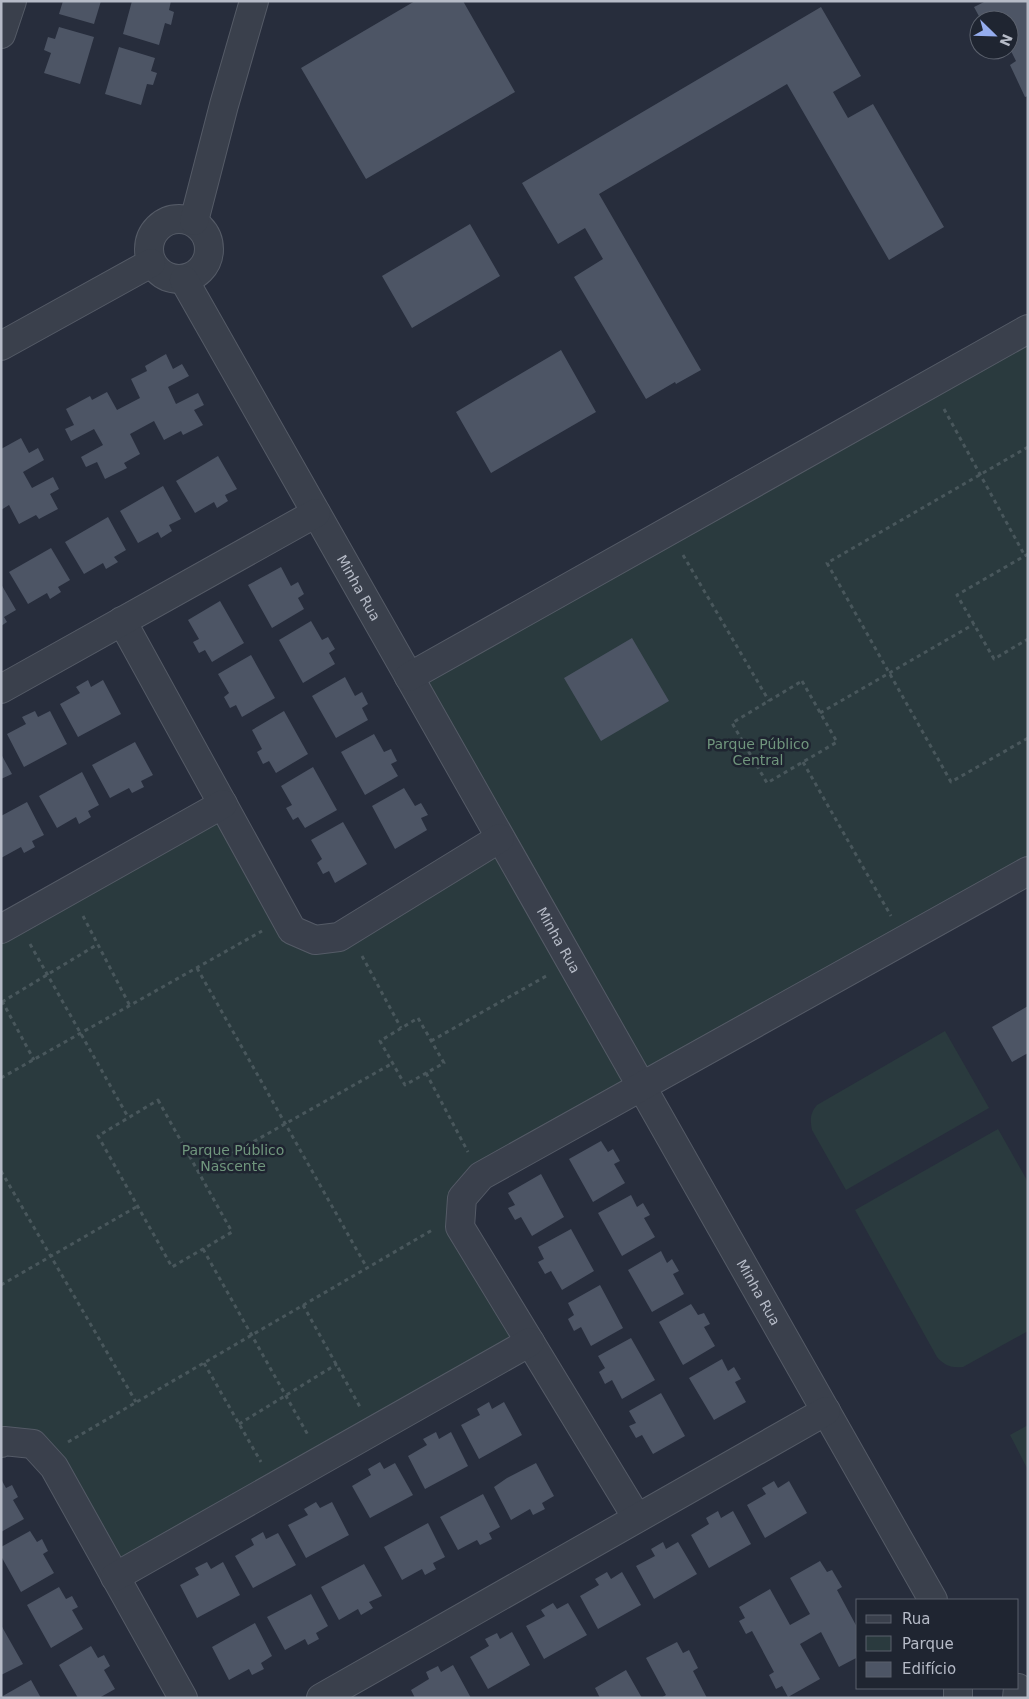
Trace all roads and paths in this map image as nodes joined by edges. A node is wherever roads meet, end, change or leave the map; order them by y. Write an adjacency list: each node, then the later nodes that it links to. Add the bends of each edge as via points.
1 (12, 1): 3 (street)
2 (254, 1): 4 (street)
3 (1, 34)
4 (194, 221): 5 (street, via 175,218 158,226 149,244); 6 (street, via 208,235 210,254 201,271)
5 (151, 263): 6 (street, via 165,277); 8 (street)
6 (184, 280): 12 (street, Minha Rua)
7 (1028, 329): 9 (street)
8 (1, 346)
9 (930, 384): 11 (path); 13 (street)
10 (1028, 447): 11 (path)
11 (980, 474): 14 (path); 18 (path, via 827,563)
12 (316, 513): 15 (street); 19 (street, Minha Rua)
13 (669, 531): 19 (street); 21 (path)
14 (1027, 555): 16 (path, via 957,595)
15 (122, 621): 20 (street); 25 (street)
16 (974, 624): 17 (path, via 994,659); 18 (path)
17 (1028, 639)
18 (889, 673): 22 (path); 23 (path, via 951,782)
19 (409, 677): 26 (street, Minha Rua)
20 (1, 689)
21 (769, 701): 22 (path, via 802,681); 24 (path, via 732,722 767,783)
22 (820, 713): 24 (path, via 837,742)
23 (1028, 738)
24 (803, 762): 32 (path)
25 (223, 804): 28 (street); 29 (street)
26 (500, 838): 31 (street); 34 (street, Minha Rua)
27 (1028, 871): 32 (street)
28 (70, 891): 30 (street); 33 (path)
29 (286, 918): 31 (street, via 292,930 315,940 339,937); 35 (path)
30 (9, 925): 36 (path)
31 (349, 931): 39 (path)
32 (904, 940): 46 (street)
33 (98, 944): 36 (path); 38 (path)
34 (571, 962): 41 (path); 46 (street, Minha Rua)
35 (197, 968): 38 (path); 48 (path)
36 (47, 975): 37 (path); 40 (path)
37 (2, 1001): 42 (path)
38 (130, 1006): 40 (path)
39 (401, 1028): 41 (path, via 418,1018); 43 (path, via 380,1041)
40 (81, 1034): 42 (path); 47 (path)
41 (431, 1041): 44 (path, via 444,1063)
42 (34, 1060): 45 (path)
43 (393, 1063): 44 (path, via 406,1085); 48 (path)
44 (426, 1073): 51 (path)
45 (1, 1078)
46 (641, 1087): 51 (street); 65 (street, Minha Rua)
47 (128, 1118): 50 (path, via 158,1100); 52 (path, via 98,1136)
48 (285, 1124): 50 (path); 56 (path)
49 (1, 1171): 55 (path)
50 (198, 1173): 54 (path, via 232,1232)
51 (481, 1176): 53 (street, via 462,1198)
52 (138, 1206): 54 (path, via 172,1267); 55 (path)
53 (460, 1213): 56 (path); 60 (street, via 460,1227)
54 (203, 1249): 59 (path)
55 (51, 1257): 57 (path); 64 (path)
56 (367, 1268): 58 (path)
57 (1, 1285)
58 (303, 1305): 59 (path); 62 (path)
59 (252, 1335): 61 (path); 63 (path)
60 (530, 1342): 67 (street); 72 (street)
61 (204, 1363): 64 (path); 66 (path)
62 (337, 1364): 63 (path); 67 (path)
63 (286, 1396): 66 (path); 70 (path)
64 (136, 1402): 69 (path)
65 (826, 1411): 72 (street); 74 (street, Minha Rua)
66 (239, 1424): 71 (path)
67 (374, 1430): 70 (street)
68 (1, 1443): 69 (street, via 33,1444)
69 (43, 1456): 73 (street, via 54,1467)
70 (322, 1460): 71 (street)
71 (275, 1486): 73 (street)
72 (637, 1518): 76 (street)
73 (115, 1577): 75 (street)
74 (932, 1599)
75 (183, 1698)
76 (321, 1698)

